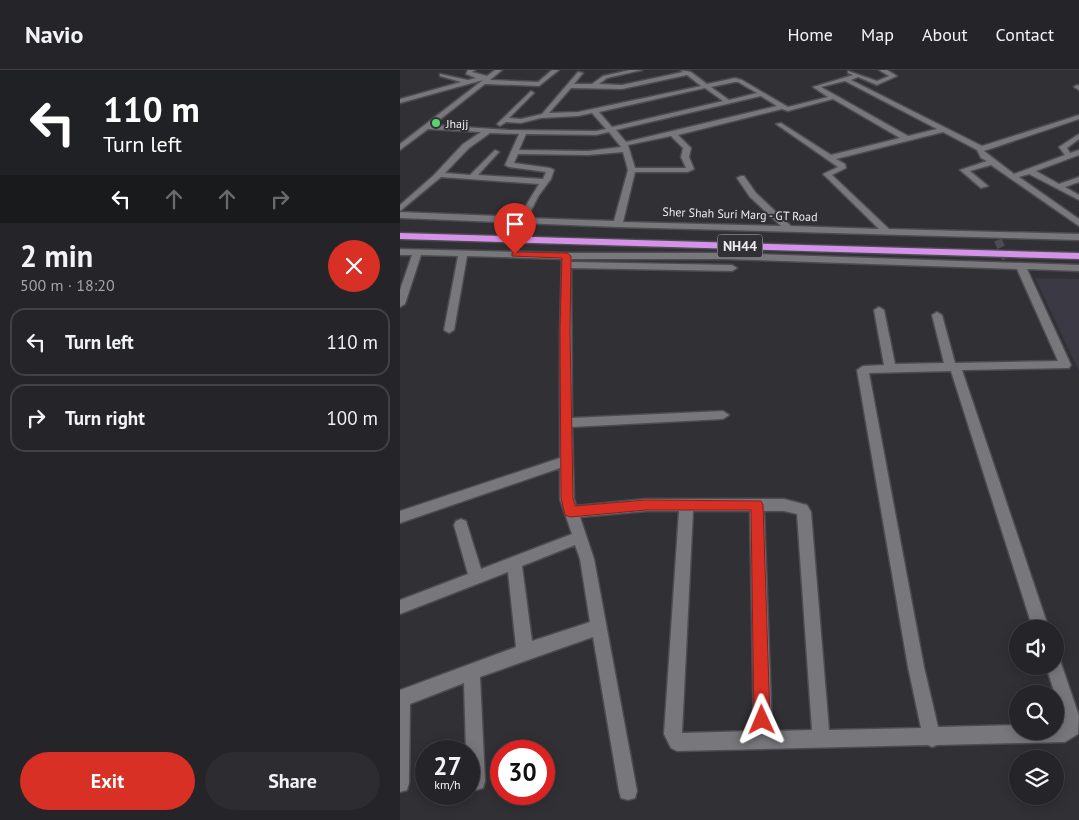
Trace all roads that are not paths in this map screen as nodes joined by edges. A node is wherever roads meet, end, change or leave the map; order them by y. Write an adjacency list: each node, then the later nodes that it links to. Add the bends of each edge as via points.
1 (472, 70): 13 (street, via 468,73)
2 (499, 70): 13 (street)
3 (556, 70): 13 (street, via 539,84)
4 (639, 70): 7 (street)
5 (848, 70): 11 (street)
6 (882, 70): 11 (street, via 894,76 877,84)
7 (625, 71): 16 (street, via 605,77)
8 (686, 72): 16 (street, via 621,88); 17 (street)
9 (580, 73): 15 (street)
10 (442, 75): 14 (street)
11 (857, 76): 12 (street)
12 (845, 79): 20 (street, via 816,86); 31 (street)
13 (484, 80): 14 (street); 29 (street)
14 (469, 82): 21 (street)
15 (569, 86): 16 (street); 25 (street, via 544,114)
16 (593, 86)
17 (707, 86): 19 (street, via 738,80); 22 (street); 24 (street)
18 (530, 93): 27 (street)
19 (762, 94): 22 (street); 23 (street)
20 (834, 97): 23 (street); 36 (street)
21 (401, 100)
22 (728, 102): 30 (street)
23 (782, 107): 34 (street)
24 (595, 110): 25 (street); 30 (street)
25 (538, 116): 27 (street, via 519,121)
26 (1079, 118): 39 (street)
27 (503, 120): 32 (street)
28 (779, 124): 44 (street)
29 (427, 127): 32 (street); 38 (street)
30 (613, 130): 33 (street, via 594,133); 37 (street)
31 (942, 130): 36 (street); 39 (street)
32 (490, 131): 33 (street); 48 (street, via 466,146)
33 (523, 132): 41 (street, via 514,150)
34 (673, 134): 37 (street); 46 (street, via 687,146 685,157 689,170)
35 (1079, 136): 43 (street, via 1063,147)
36 (907, 138): 44 (street)
37 (625, 147): 41 (street, via 588,152); 46 (street)
38 (400, 148)
39 (981, 149): 45 (street, via 981,154)
40 (495, 152): 49 (street)
41 (516, 152): 53 (street, via 509,165 550,170)
42 (1079, 152): 43 (street)
43 (1069, 156): 47 (street)
44 (830, 158): 64 (street, via 843,167 827,175)
45 (992, 162): 50 (street); 54 (street, via 964,170)
46 (632, 170): 61 (street)
47 (1030, 171): 50 (street); 55 (street)
48 (440, 175): 49 (street); 57 (street)
49 (472, 177): 53 (street)
50 (1013, 177): 60 (street)
51 (741, 178): 63 (street, via 753,195)
52 (1079, 179): 55 (street)
53 (545, 182): 59 (street)
54 (984, 186)
55 (1058, 187): 56 (street)
56 (1079, 198)
57 (400, 209)
58 (400, 215): 59 (street, Sher Shah Suri Marg - GT Road)
59 (522, 220): 61 (street, Sher Shah Suri Marg - GT Road)
60 (1079, 223): 66 (street, via 1061,232)
61 (618, 224): 63 (street, Sher Shah Suri Marg - GT Road)
62 (400, 228): 68 (highway, Sher Shah Suri Marg - GT Road / NH44)
63 (789, 229): 64 (street, Sher Shah Suri Marg - GT Road)
64 (887, 232): 66 (street, Sher Shah Suri Marg - GT Road)
65 (400, 236): 72 (highway, NH44)
66 (1061, 237): 67 (street, Sher Shah Suri Marg - GT Road)
67 (1079, 237)
68 (1079, 247)
69 (400, 252): 70 (street)
70 (418, 252): 71 (street); 77 (street)
71 (463, 253): 73 (street); 80 (street)
72 (1079, 256)
73 (566, 261): 74 (street, via 725,256); 75 (street); 84 (street)
74 (1012, 264): 76 (street); 81 (street, via 1066,365)
75 (732, 268)
76 (1079, 268)
77 (400, 304)
78 (879, 310): 82 (street)
79 (937, 314): 81 (street)
80 (449, 330)
81 (953, 367): 82 (street); 95 (street)
82 (890, 368): 101 (street, via 866,369 863,372 916,667)
83 (723, 415): 84 (street)
84 (566, 423): 85 (street)
85 (566, 461): 88 (street); 89 (street)
86 (686, 505): 87 (street); 88 (street); 102 (street, via 673,738 677,742)
87 (757, 505): 102 (street); 103 (street, via 793,505 804,512)
88 (570, 512): 91 (street)
89 (400, 517)
90 (461, 525): 93 (street)
91 (580, 537): 92 (street); 96 (street)
92 (514, 562): 93 (street); 97 (street)
93 (476, 576): 94 (street)
94 (400, 607)
95 (1038, 620)
96 (599, 627): 97 (street); 106 (street)
97 (525, 651): 98 (street)
98 (472, 672): 100 (street); 104 (street)
99 (1057, 675): 101 (street, via 1073,724 1068,731 1059,734)
100 (401, 699): 105 (street)
101 (932, 738): 103 (street)
102 (763, 739): 103 (street)
103 (821, 739)
104 (474, 740)
105 (400, 784)
106 (628, 791)

